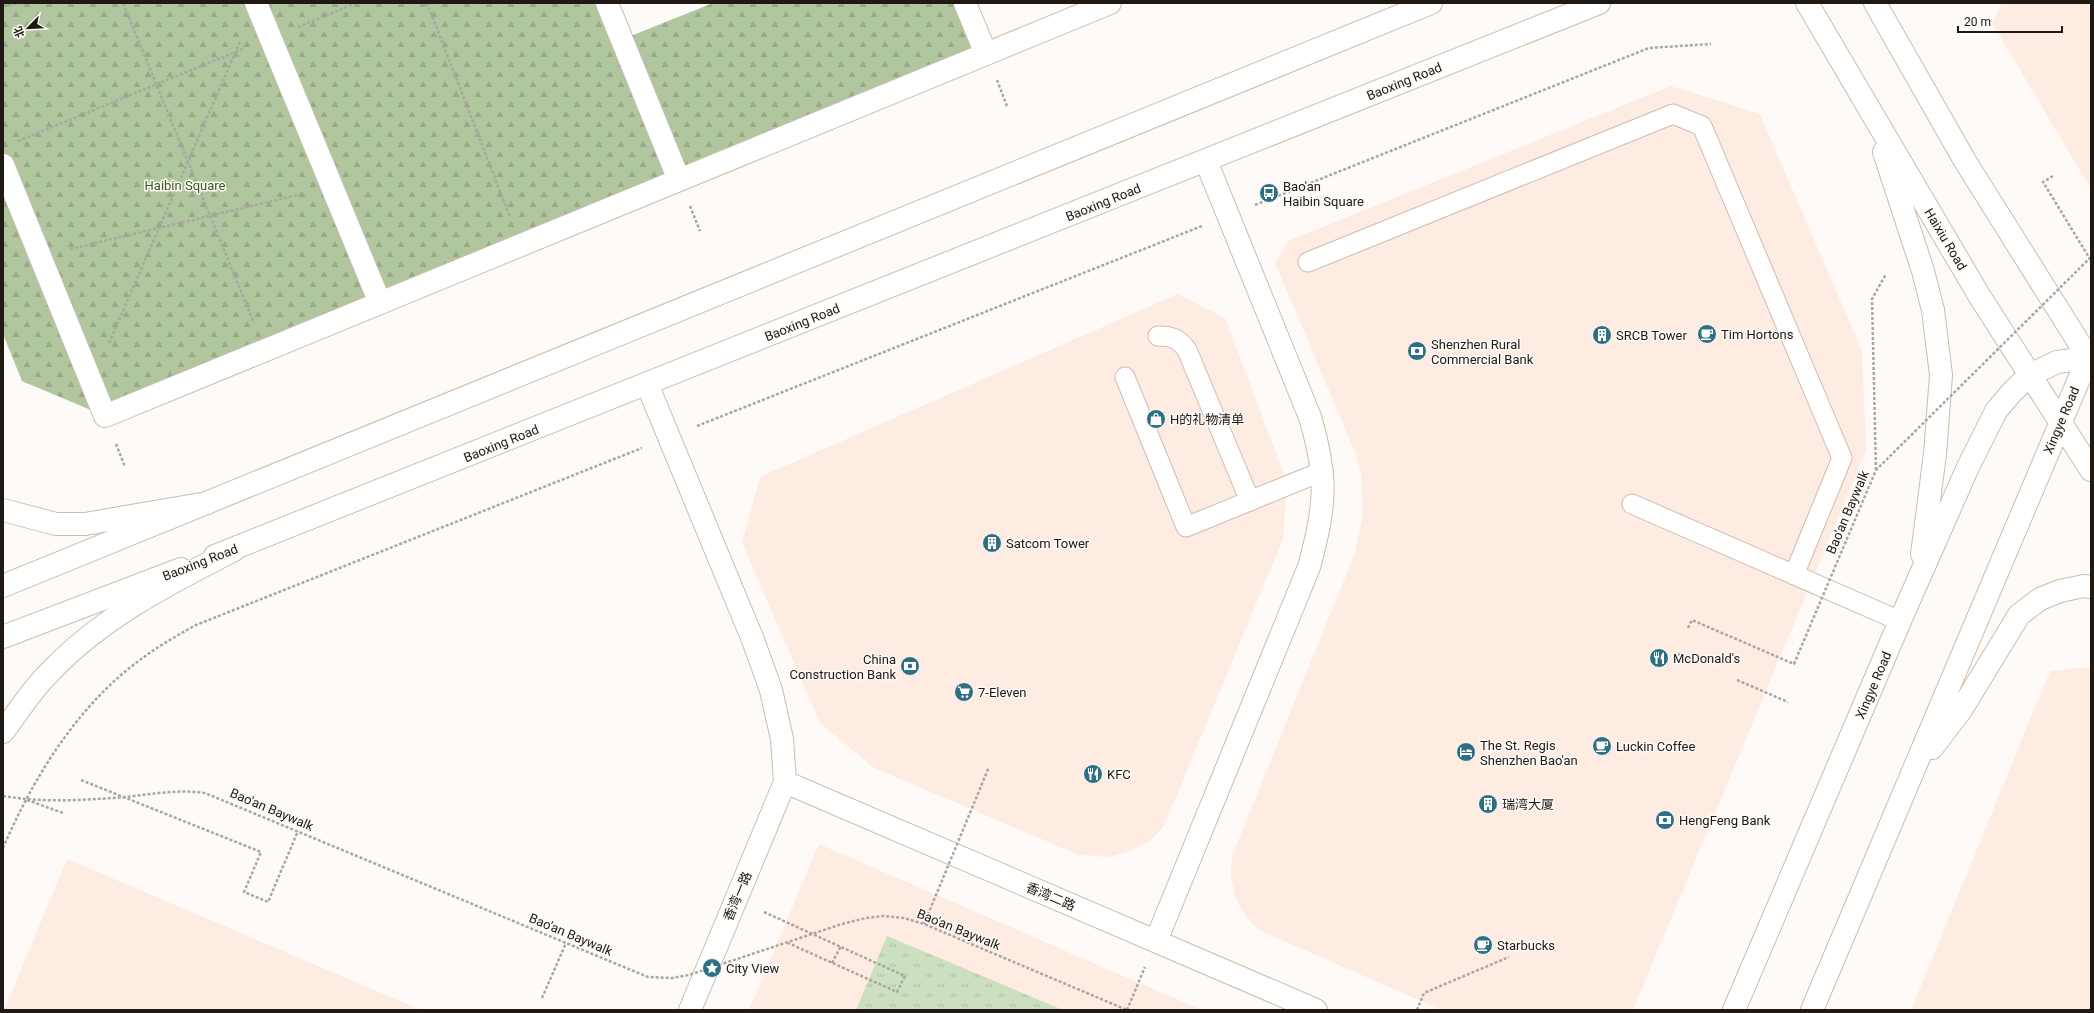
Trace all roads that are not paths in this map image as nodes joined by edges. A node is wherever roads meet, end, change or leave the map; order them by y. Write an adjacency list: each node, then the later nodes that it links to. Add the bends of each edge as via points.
1 (607, 3): 13 (main road)
2 (965, 3): 9 (main road)
3 (1110, 3): 9 (main road)
4 (1431, 3): 25 (main road)
5 (1599, 3): 11 (main road, Baoxing Road)
6 (1807, 3): 10 (main road, Haixiu Road)
7 (1875, 3): 17 (main road, via 1965,161)
8 (257, 4): 15 (main road)
9 (986, 54): 13 (main road)
10 (1868, 107): 18 (main road, Haixiu Road, via 1980,297); 30 (main road, via 1923,271 1938,344 1941,376 1939,414)
11 (1206, 161): 20 (main road, Baoxing Road); 23 (main road, via 1310,417)
12 (3, 165): 15 (main road, via 105,416)
13 (679, 180): 15 (main road)
14 (1308, 262): 29 (lane, via 1673,114 1702,126 1842,458)
15 (380, 303)
16 (1158, 336): 24 (lane, via 1170,336 1179,340 1187,350)
17 (2090, 360): 18 (main road, Xingye Road, via 2057,362); 21 (main road, Xingye Road)
18 (2030, 375): 21 (main road, Haixiu Road); 30 (main road, Xingye Road, via 1996,411 1968,467)
19 (1125, 377): 24 (lane, via 1186,527)
20 (647, 384): 28 (main road, Baoxing Road); 37 (main road, via 753,640 771,690 782,739)
21 (2060, 423): 22 (main road, Haixiu Road); 36 (main road, Xingye Road)
22 (2091, 470)
23 (1323, 471): 24 (lane); 38 (main road, via 1324,501 1309,567)
24 (1250, 501)
25 (207, 503): 27 (main road, via 85,524 56,524); 31 (main road)
26 (1632, 504): 29 (lane)
27 (3, 510)
28 (234, 550): 34 (main road, Baoxing Road); 35 (main road, via 154,591 78,644 48,672)
29 (1794, 575): 33 (lane)
30 (1918, 581): 33 (main road, Xingye Road)
31 (3, 586)
32 (2091, 587): 36 (main road, via 2060,590 2040,599 2019,615 1961,710)
33 (1900, 621): 41 (main road, Xingye Road)
34 (3, 637)
35 (3, 732)
36 (1913, 775): 42 (main road, Xingye Road)
37 (785, 782): 38 (main road, 香湾二路); 39 (main road, 香湾一路)
38 (1156, 941): 40 (main road, 香湾二路)
39 (690, 1010)
40 (1316, 1010)
41 (1734, 1010)
42 (1812, 1010)

